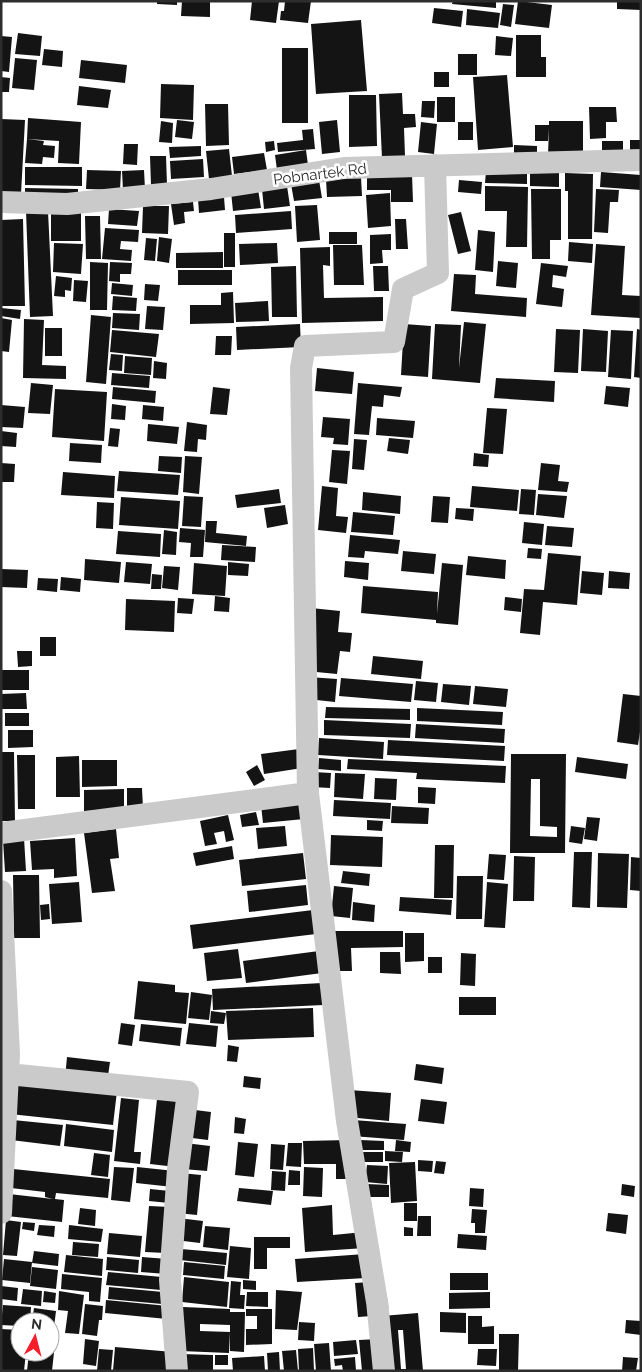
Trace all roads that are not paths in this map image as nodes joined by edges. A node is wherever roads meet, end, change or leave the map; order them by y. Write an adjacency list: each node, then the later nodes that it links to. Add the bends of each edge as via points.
1 (641, 160): 2 (street, Pobnartek Rd)
2 (435, 165): 3 (street, Pobnartek Rd, via 344,168 210,189 67,204); 4 (street, via 438,273 403,289 394,342 305,346 301,368)
3 (1, 202)
4 (308, 793): 5 (street); 10 (street, via 347,1121 378,1305)
5 (1, 833)
6 (1, 891): 7 (street)
7 (8, 1074): 8 (street); 9 (street, via 188,1092 178,1169 170,1280)
8 (1, 1213)
9 (177, 1371)
10 (384, 1371)

